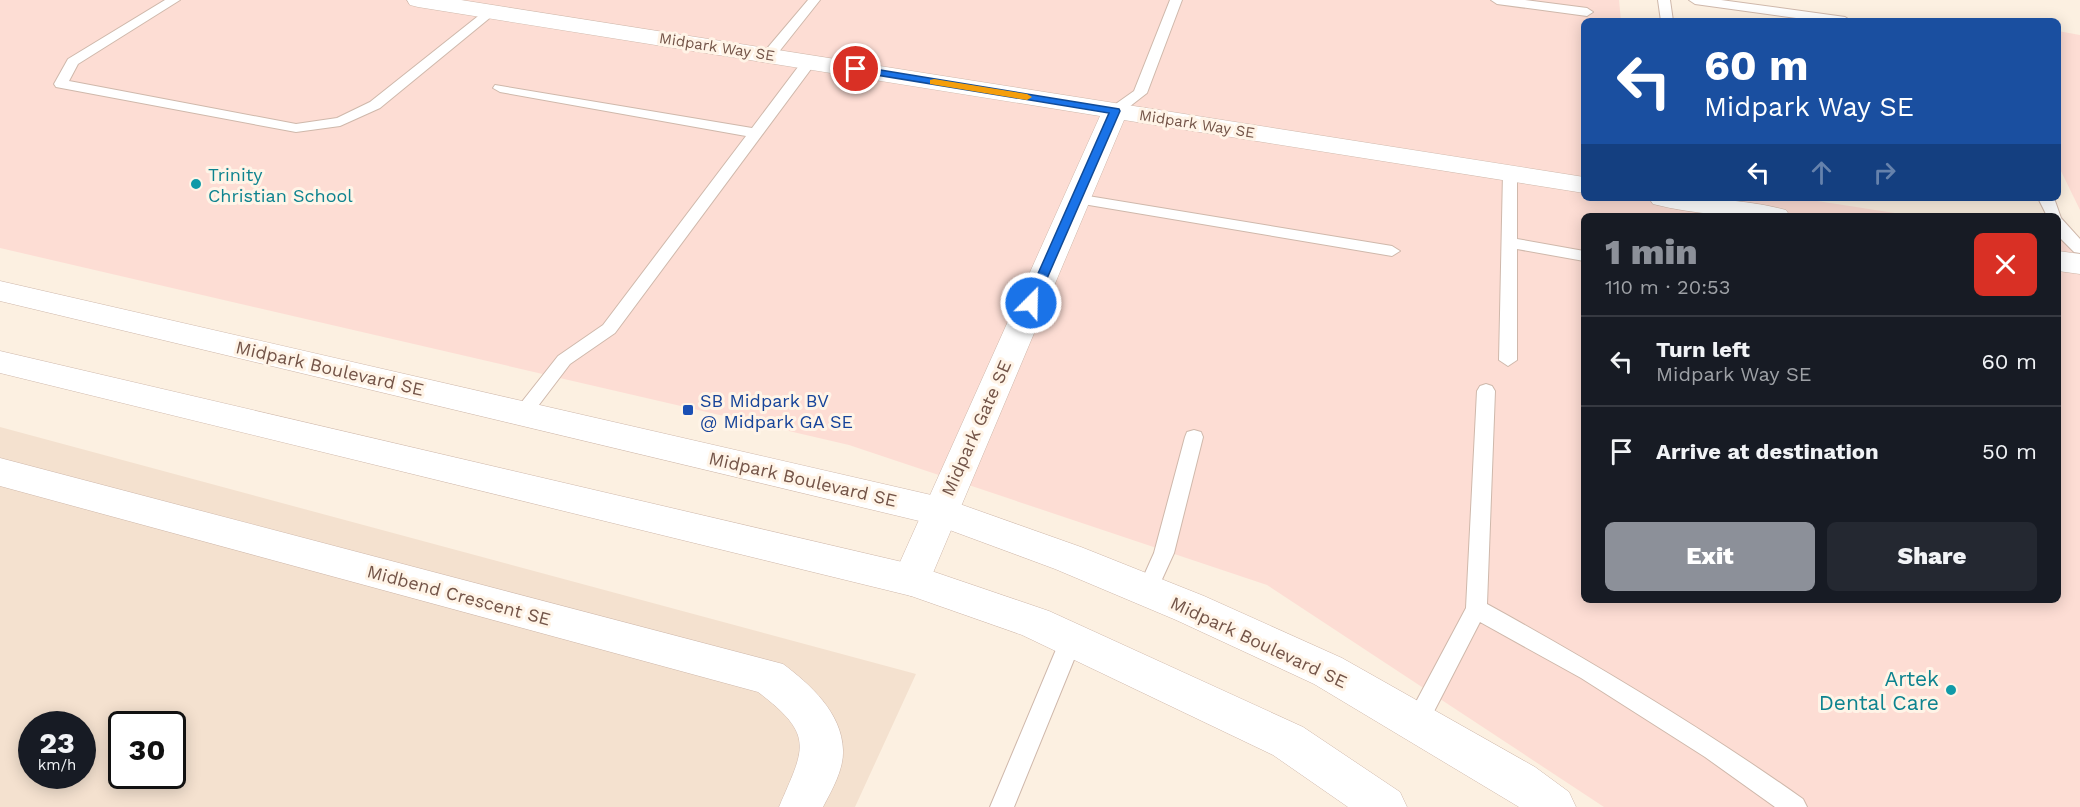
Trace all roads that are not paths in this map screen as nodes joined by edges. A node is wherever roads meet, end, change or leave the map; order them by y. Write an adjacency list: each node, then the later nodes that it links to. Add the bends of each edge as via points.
1 (174, 0): 9 (lane, via 73,62 61,84 296,129 340,122 375,105)
2 (418, 0): 9 (street, Midpark Way SE)
3 (814, 0): 12 (lane)
4 (1176, 0): 15 (lane, via 1140,93)
5 (1497, 0): 8 (lane)
6 (1664, 0): 10 (lane)
7 (1695, 0): 11 (lane)
8 (1587, 11)
9 (491, 12): 12 (street, Midpark Way SE)
10 (1667, 18)
11 (1824, 18)
12 (769, 55): 13 (street, Midpark Way SE)
13 (808, 62): 15 (street, Midpark Way SE); 16 (lane)
14 (500, 88): 16 (lane)
15 (1115, 111): 17 (street, Midpark Way SE); 19 (street, Midpark Gate SE)
16 (756, 133): 33 (lane, via 609,329 564,360)
17 (1510, 173): 18 (street, Midpark Way SE); 23 (lane)
18 (1581, 185)
19 (1076, 199): 25 (lane); 36 (street, Midpark Gate SE)
20 (1699, 201): 21 (street)
21 (1761, 213)
22 (2061, 228): 24 (lane)
23 (1508, 242): 26 (lane); 30 (lane)
24 (2080, 248)
25 (1392, 251)
26 (1581, 255)
27 (2061, 261): 28 (street)
28 (2080, 264)
29 (0, 291): 33 (street, Midpark Boulevard SE)
30 (1508, 360)
31 (0, 362): 37 (street)
32 (1486, 391): 39 (lane)
33 (523, 413): 36 (street, Midpark Boulevard SE)
34 (1194, 437): 38 (lane, via 1164,553)
35 (0, 471): 42 (street, Midbend Crescent SE, via 769,677 789,691 820,734 821,763)
36 (940, 511): 37 (street, Midpark Gate SE); 38 (street, Midpark Boulevard SE)
37 (911, 580): 40 (street, via 1035,623)
38 (1147, 591): 41 (street, Midpark Boulevard SE, via 1328,670)
39 (1476, 609): 41 (lane); 46 (lane, via 1589,671)
40 (1071, 640): 43 (lane); 44 (street, via 1288,741)
41 (1417, 722): 45 (street, Midpark Boulevard SE, via 1520,782)
42 (801, 807)
43 (1002, 807)
44 (1385, 807)
45 (1554, 807)
46 (1795, 807)

